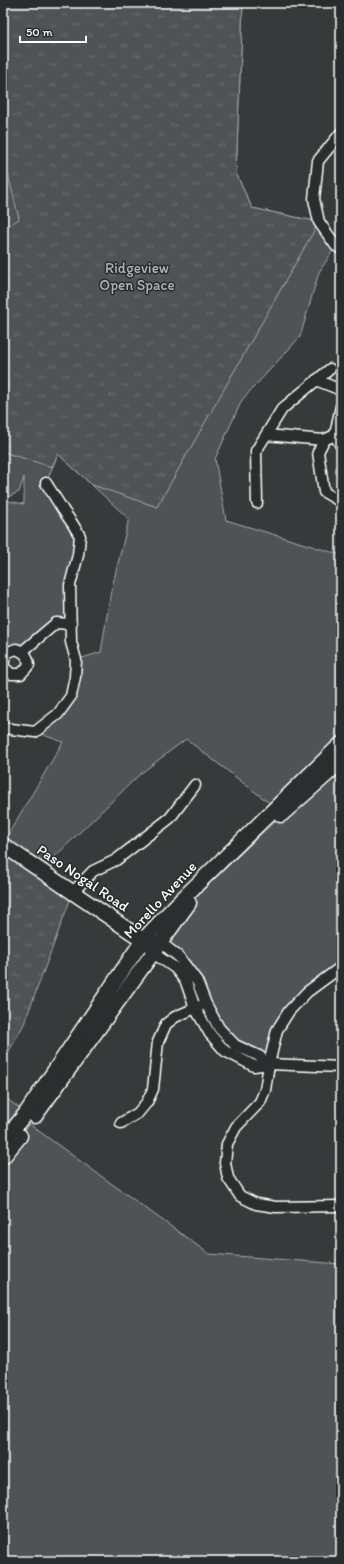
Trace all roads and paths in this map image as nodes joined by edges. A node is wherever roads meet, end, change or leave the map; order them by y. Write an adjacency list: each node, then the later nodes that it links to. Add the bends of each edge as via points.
1 (341, 133): 2 (street, via 318,161 314,198 319,222)
2 (341, 249)
3 (330, 369): 4 (street)
4 (316, 380): 5 (street); 7 (street, via 282,410)
5 (341, 390)
6 (341, 406): 8 (street)
7 (266, 435): 9 (street); 13 (street, via 256,451)
8 (335, 435): 9 (street); 10 (street)
9 (324, 440): 12 (street, via 318,452 324,492)
10 (341, 446)
11 (46, 483): 14 (street, via 80,536 70,585)
12 (341, 502)
13 (257, 503)
14 (71, 624): 15 (street, via 56,623); 17 (street, via 71,642 76,660 70,696 58,714 35,732)
15 (23, 651): 16 (street, via 16,649 6,653); 16 (street, via 28,657 29,664 21,674 11,674)
16 (3, 666)
17 (3, 728)
18 (341, 744): 23 (street, Morello Avenue)
19 (341, 762): 24 (street, Morello Avenue, via 282,814 185,907)
20 (194, 785): 22 (street, via 170,818 116,860 93,871)
21 (3, 845): 22 (street, Paso Nogal Road)
22 (72, 892): 23 (street, Paso Nogal Road)
23 (143, 940): 24 (street); 31 (street, Morello Avenue, via 26,1113)
24 (157, 947): 26 (street, via 179,957 197,981); 27 (street, via 186,982); 32 (street, Morello Avenue)
25 (341, 967): 28 (street, via 307,992 289,1010 277,1030)
26 (206, 1004): 27 (street); 28 (street, via 219,1028 235,1045 259,1056)
27 (195, 1008): 28 (street, via 210,1034 225,1051 254,1066); 30 (street, via 166,1024 158,1042 153,1089 138,1113)
28 (269, 1064): 29 (street); 33 (street, via 265,1090 260,1102 236,1128 227,1144 225,1163 228,1178 240,1196 256,1204 276,1207)
29 (337, 1067)
30 (121, 1123)
31 (3, 1142)
32 (3, 1157)
33 (341, 1206)

